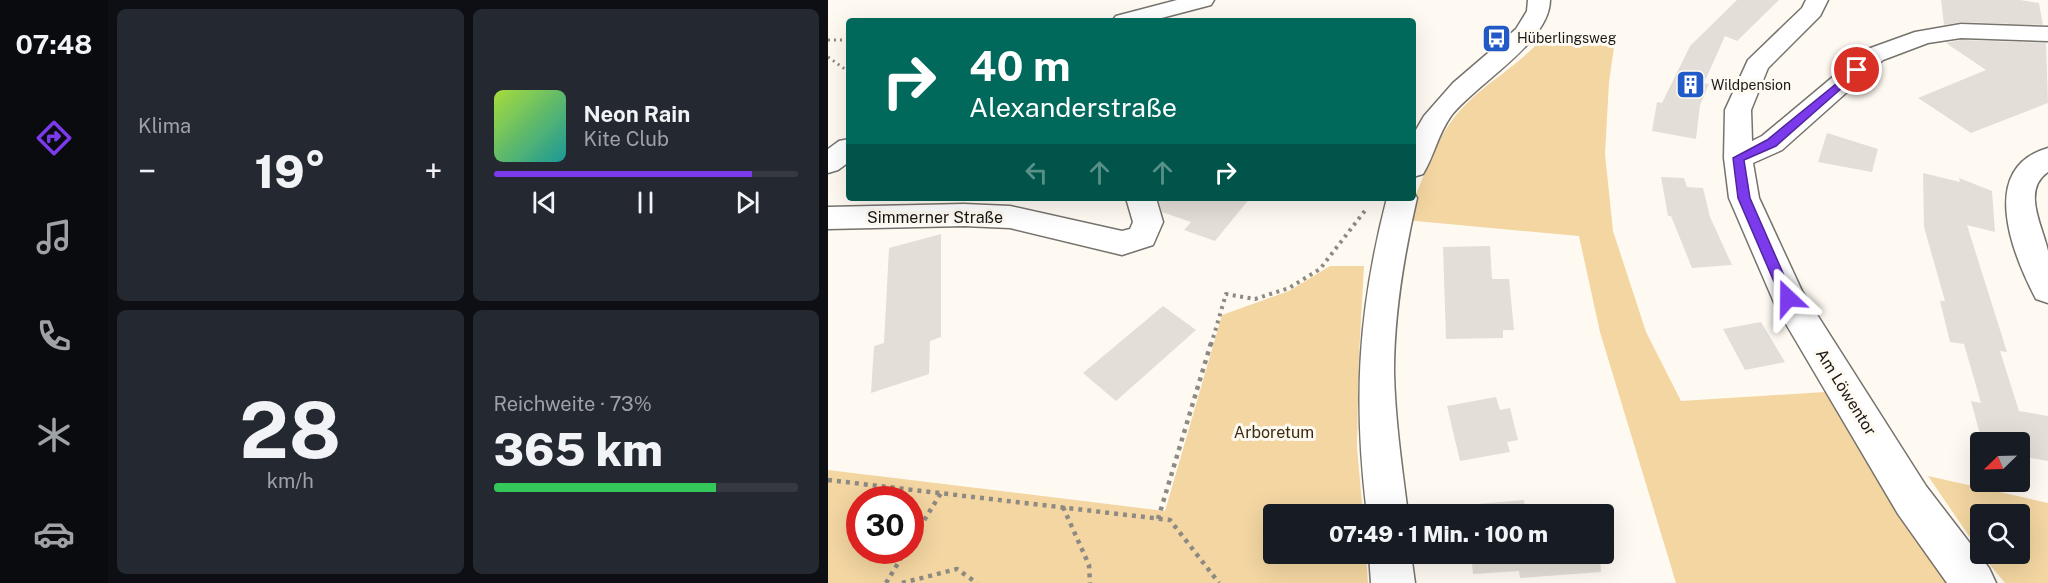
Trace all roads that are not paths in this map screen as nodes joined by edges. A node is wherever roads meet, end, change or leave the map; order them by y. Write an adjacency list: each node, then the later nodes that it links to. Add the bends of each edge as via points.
1 (1203, 0): 4 (street)
2 (1539, 0): 10 (street, via 1537,18 1514,45 1468,82 1442,111)
3 (1817, 0): 8 (street, Am Löwentor, via 1812,11 1757,65 1738,110)
4 (1168, 4): 5 (street)
5 (1132, 18)
6 (2048, 34): 8 (street, via 1961,31 1923,37 1874,55 1772,143)
7 (846, 150): 11 (street)
8 (1738, 158): 19 (street, Am Löwentor, via 1744,198 1788,298 1912,500)
9 (2048, 158): 15 (street, via 2026,174 2019,195 2024,229)
10 (1416, 160)
11 (828, 163)
12 (1142, 201): 14 (street, Simmerner Straße, via 1148,222 1142,237 1122,243 1010,217)
13 (1401, 201): 16 (street, via 1386,264 1377,355)
14 (828, 218)
15 (2048, 290)
16 (1386, 504)
17 (1391, 564): 18 (street)
18 (1393, 583)
19 (1974, 583)

